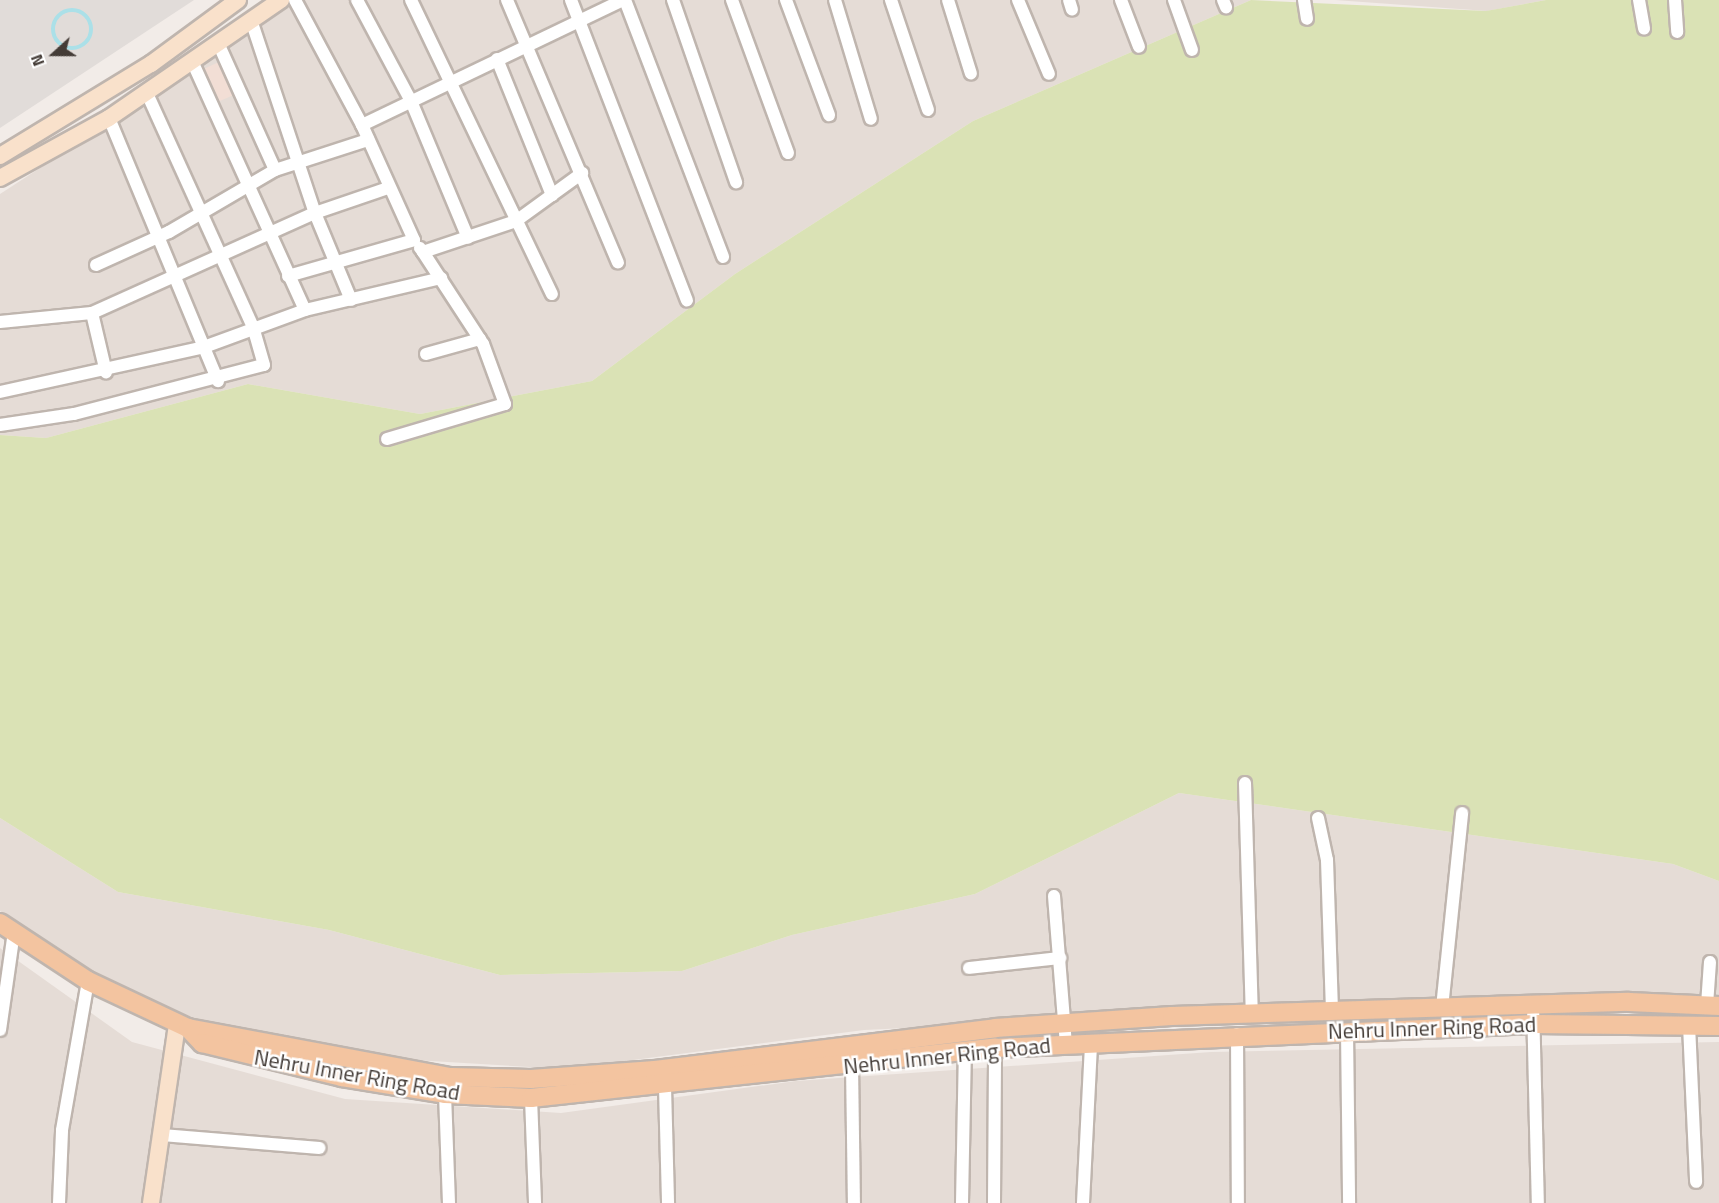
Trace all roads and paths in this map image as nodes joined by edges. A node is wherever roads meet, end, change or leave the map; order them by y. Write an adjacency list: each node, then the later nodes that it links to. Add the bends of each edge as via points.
1 (238, 0): 44 (street, via 151,64)
2 (281, 0): 22 (street)
3 (295, 0): 41 (street)
4 (357, 0): 36 (street)
5 (411, 0): 34 (street)
6 (507, 0): 27 (street)
7 (571, 0): 23 (street)
8 (624, 0): 23 (street); 61 (street)
9 (674, 0): 49 (street)
10 (732, 0): 43 (street)
11 (786, 0): 38 (street)
12 (835, 0): 40 (street)
13 (891, 0): 37 (street)
14 (948, 0): 32 (street)
15 (1018, 0): 33 (street)
16 (1121, 0): 28 (street)
17 (1174, 0): 29 (street)
18 (1304, 0): 21 (street)
19 (1639, 0): 24 (street)
20 (1675, 0): 25 (street)
21 (1307, 19)
22 (251, 20): 26 (street); 45 (street)
23 (575, 21): 27 (street); 71 (street)
24 (1644, 29)
25 (1677, 32)
26 (218, 43): 31 (street); 46 (street)
27 (528, 43): 30 (street); 47 (street)
28 (1139, 47)
29 (1192, 50)
30 (498, 59): 34 (street); 52 (street)
31 (192, 61): 35 (street); 50 (street)
32 (971, 74)
33 (1049, 74)
34 (452, 80): 36 (street); 55 (street)
35 (147, 93): 39 (street); 53 (street)
36 (411, 101): 41 (street); 58 (street)
37 (928, 110)
38 (829, 115)
39 (109, 118): 48 (street); 57 (street)
40 (871, 119)
41 (362, 125): 42 (street)
42 (368, 140): 45 (street); 51 (street)
43 (788, 153)
44 (0, 156)
45 (300, 166): 46 (street); 54 (street)
46 (275, 170): 50 (street)
47 (582, 174): 52 (street); 64 (street)
48 (0, 178)
49 (736, 182)
50 (246, 186): 53 (street); 56 (street)
51 (388, 188): 54 (street); 59 (street)
52 (552, 195): 55 (street)
53 (201, 213): 57 (street); 62 (street)
54 (315, 213): 56 (street); 63 (street)
55 (516, 221): 58 (street); 69 (street)
56 (269, 235): 62 (street); 66 (street)
57 (159, 237): 65 (street); 67 (street)
58 (468, 238): 60 (street)
59 (414, 240): 60 (street); 63 (street)
60 (423, 252): 68 (street)
61 (723, 257)
62 (223, 258): 67 (street); 75 (street)
63 (333, 262): 66 (street); 70 (street)
64 (618, 263)
65 (96, 265)
66 (288, 276): 72 (street)
67 (174, 278): 73 (street); 77 (street)
68 (441, 278): 70 (street); 76 (street)
69 (552, 294)
70 (351, 300): 72 (street)
71 (687, 300)
72 (305, 310): 75 (street)
73 (92, 313): 74 (street); 79 (street)
74 (0, 322)
75 (253, 327): 77 (street); 80 (street, via 264,365)
76 (480, 339): 78 (street); 83 (street, via 506,398 502,408 447,418)
77 (204, 348): 79 (street); 80 (street)
78 (426, 354)
79 (106, 372): 81 (street)
80 (218, 381): 82 (street, via 74,414)
81 (0, 392)
82 (0, 425)
83 (387, 439)
84 (1245, 783): 97 (street)
85 (1462, 813): 95 (street)
86 (1318, 818): 96 (street, via 1327,860)
87 (1054, 896): 89 (street)
88 (7, 927): 92 (main road, Nehru Inner Ring Road); 103 (street)
89 (1059, 958): 91 (street); 98 (street)
90 (1710, 962): 94 (street)
91 (969, 968)
92 (88, 981): 101 (main road, Nehru Inner Ring Road); 117 (street, via 62,1130)
93 (1533, 1005): 94 (main road, Nehru Inner Ring Road); 95 (main road, Nehru Inner Ring Road); 99 (street)
94 (1713, 1005)
95 (1442, 1008): 96 (main road, Nehru Inner Ring Road)
96 (1332, 1011): 97 (main road, Nehru Inner Ring Road)
97 (1252, 1013): 98 (main road, Nehru Inner Ring Road)
98 (1065, 1023): 101 (main road, Nehru Inner Ring Road, via 531,1079 433,1074); 107 (street)
99 (1534, 1024): 100 (main road, Nehru Inner Ring Road); 104 (main road, Nehru Inner Ring Road); 128 (street)
100 (1689, 1025): 102 (main road, Nehru Inner Ring Road); 116 (street)
101 (183, 1026): 112 (main road, Nehru Inner Ring Road, via 202,1043 244,1055); 114 (street)
102 (1719, 1026)
103 (0, 1030)
104 (1347, 1031): 105 (main road, Nehru Inner Ring Road); 127 (street)
105 (1237, 1034): 106 (main road, Nehru Inner Ring Road); 126 (street)
106 (1091, 1043): 107 (main road, Nehru Inner Ring Road); 125 (street)
107 (1066, 1044): 108 (main road, Nehru Inner Ring Road)
108 (995, 1048): 109 (main road, Nehru Inner Ring Road); 124 (street)
109 (965, 1052): 110 (main road, Nehru Inner Ring Road); 123 (street)
110 (852, 1065): 111 (main road, Nehru Inner Ring Road); 122 (street)
111 (665, 1087): 113 (main road, Nehru Inner Ring Road); 121 (street)
112 (445, 1094): 113 (main road, Nehru Inner Ring Road); 119 (street)
113 (531, 1098): 120 (street)
114 (162, 1135): 115 (street); 118 (street)
115 (319, 1148)
116 (1696, 1182)
117 (59, 1203)
118 (151, 1203)
119 (449, 1203)
120 (535, 1203)
121 (668, 1203)
122 (854, 1203)
123 (962, 1203)
124 (994, 1203)
125 (1083, 1203)
126 (1238, 1203)
127 (1349, 1203)
128 (1538, 1203)

